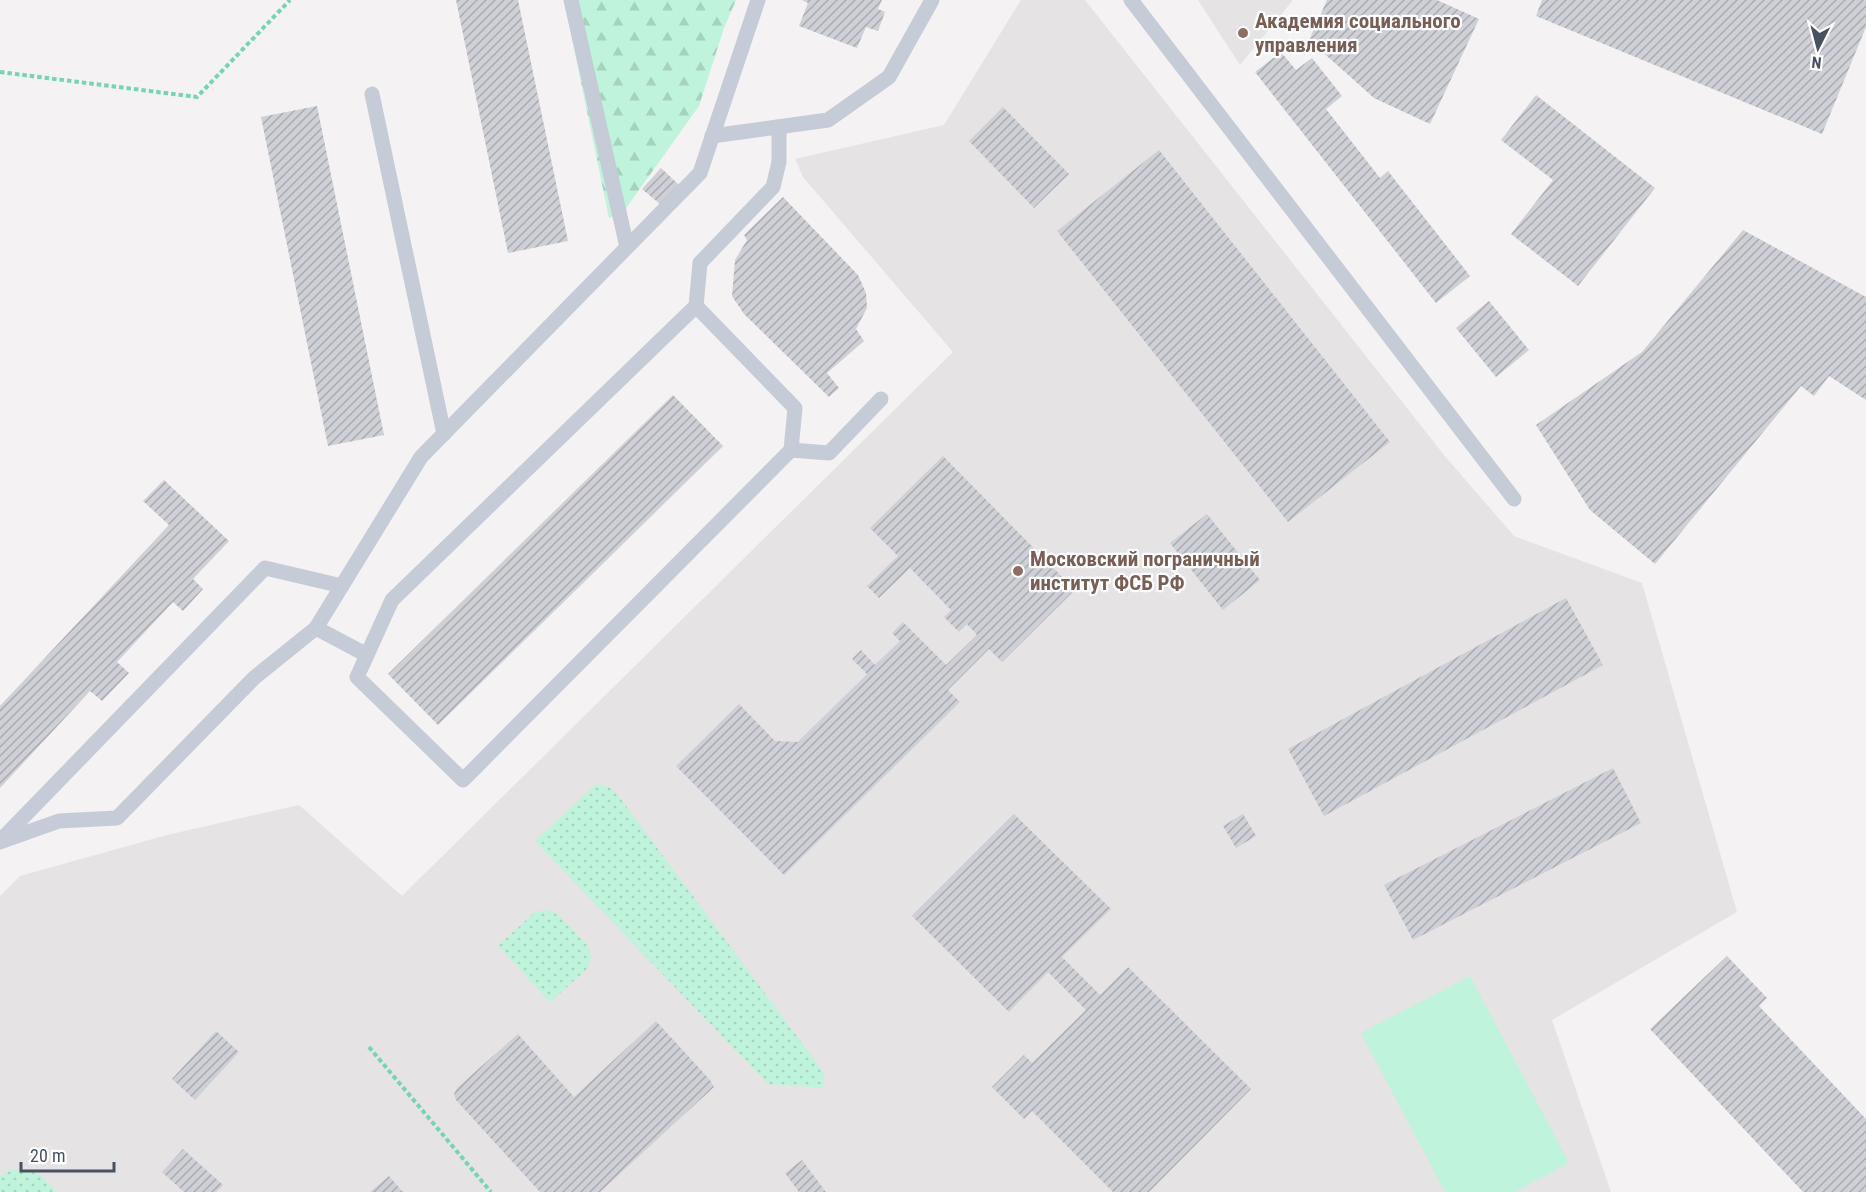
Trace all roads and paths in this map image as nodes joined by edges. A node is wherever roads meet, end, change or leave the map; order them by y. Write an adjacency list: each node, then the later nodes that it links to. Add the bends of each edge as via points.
1 (290, 0): 6 (path, via 197,97)
2 (571, 0): 10 (lane)
3 (758, 0): 9 (lane)
4 (932, 0): 8 (lane, via 889,77 828,120)
5 (1131, 0): 15 (lane)
6 (0, 72)
7 (372, 94): 13 (lane)
8 (779, 127): 9 (lane); 11 (lane, via 779,162 773,187 700,263)
9 (712, 136): 10 (lane, via 700,173)
10 (627, 247): 13 (lane)
11 (696, 306): 14 (lane, via 795,408); 18 (lane, via 392,600)
12 (880, 399): 14 (lane, via 829,453)
13 (444, 434): 16 (lane, via 421,457)
14 (791, 450): 18 (lane, via 463,780 357,678)
15 (1514, 499)
16 (342, 586): 17 (lane); 19 (lane, via 265,568)
17 (316, 628): 18 (lane); 19 (lane, via 254,678 117,818 59,821)
18 (367, 655)
19 (0, 842)
20 (369, 1047): 21 (path)
21 (491, 1192)

